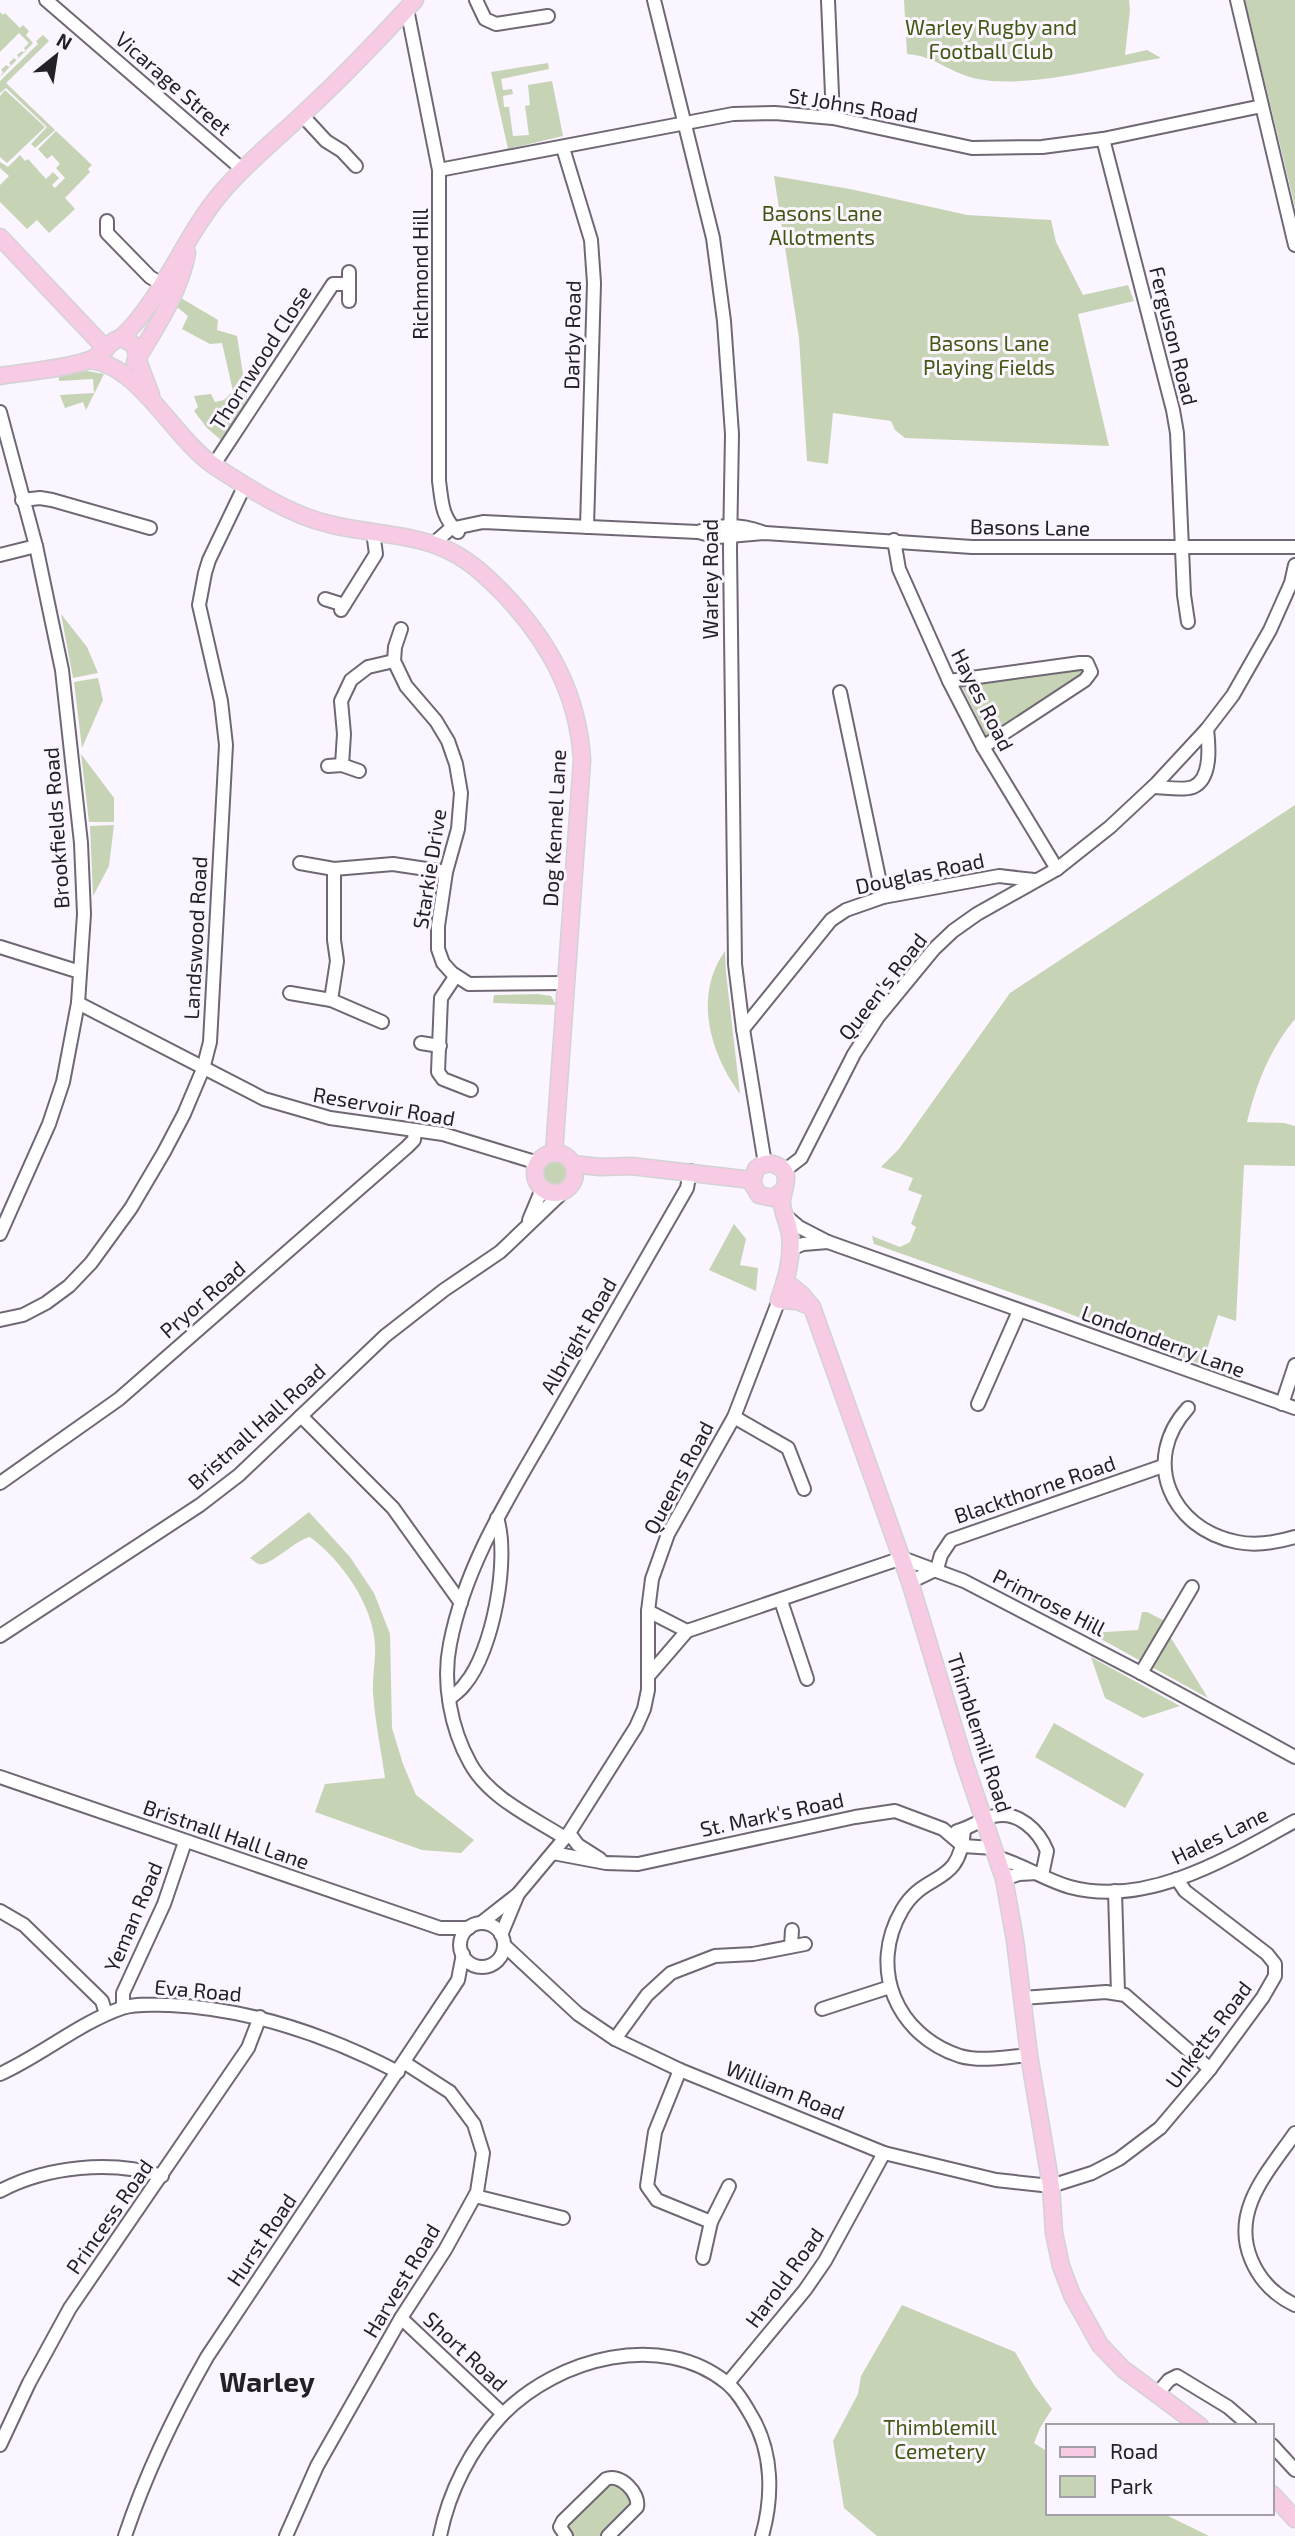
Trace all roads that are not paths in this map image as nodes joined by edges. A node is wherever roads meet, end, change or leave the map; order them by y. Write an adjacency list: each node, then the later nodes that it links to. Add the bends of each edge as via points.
1 (46, 0): 15 (street, Vicarage Street)
2 (476, 0): 7 (street, via 485,19 496,24)
3 (654, 0): 11 (street, Warley Road)
4 (828, 0): 10 (street)
5 (1237, 0): 8 (street)
6 (411, 4): 9 (main road); 16 (street, Richmond Hill)
7 (548, 16)
8 (1262, 106): 12 (street, St Johns Road); 19 (street)
9 (302, 115): 14 (street); 15 (main road)
10 (833, 118): 11 (street, St Johns Road, via 761,113); 12 (street, St Johns Road, via 972,148 1042,147)
11 (684, 122): 13 (street, St Johns Road); 33 (street, Warley Road, via 713,238 724,321 732,433)
12 (1103, 139): 38 (street, Ferguson Road, via 1173,410)
13 (563, 148): 16 (street, St Johns Road); 30 (street, Darby Road, via 590,240 594,283)
14 (356, 166)
15 (243, 170): 20 (main road, via 219,195 190,240 186,260)
16 (439, 170): 32 (street, Richmond Hill, via 439,481 443,512 448,523)
17 (107, 220): 20 (street, via 107,233 150,277)
18 (0, 237): 22 (main road)
19 (1295, 245)
20 (168, 287): 22 (main road); 23 (main road, via 151,336)
21 (348, 301): 27 (street, Thornwood Close, via 349,278 333,284)
22 (114, 352): 23 (main road, via 128,368); 23 (main road, Dog Kennel Lane, via 128,340 135,346); 24 (main road); 25 (main road, Dog Kennel Lane)
23 (136, 359): 25 (main road, Dog Kennel Lane)
24 (0, 376)
25 (158, 410): 27 (main road, Dog Kennel Lane)
26 (0, 412): 29 (street, Brookfields Road)
27 (213, 466): 28 (main road, Dog Kennel Lane)
28 (245, 485): 34 (main road, Dog Kennel Lane, via 327,524); 72 (street, Landswood Road, via 209,560 199,605 226,745 210,1042)
29 (22, 500): 31 (street, via 40,498 117,512); 37 (street, Brookfields Road)
30 (587, 527): 32 (street, Basons Lane, via 483,522); 33 (street, Basons Lane, via 698,532 718,525)
31 (150, 528)
32 (460, 530): 36 (street); 40 (street)
33 (730, 531): 35 (street, Basons Lane); 69 (street, Warley Road, via 732,853 735,964)
34 (373, 532): 36 (main road, Dog Kennel Lane); 43 (street, via 376,554 343,608)
35 (894, 540): 38 (street, Basons Lane, via 972,547); 47 (street, Hayes Road, via 899,569)
36 (433, 544): 40 (main road, Dog Kennel Lane)
37 (36, 546): 41 (street); 62 (street, Brookfields Road, via 62,670 72,755 84,914)
38 (1183, 547): 39 (street, Basons Lane); 44 (street, Ferguson Road)
39 (1295, 547)
40 (453, 552): 64 (main road, Dog Kennel Lane, via 476,567 520,611 557,664 574,706 582,760)
41 (0, 555)
42 (1295, 565): 49 (street, Queen's Road, via 1270,630)
43 (326, 599)
44 (1188, 622)
45 (401, 629): 46 (street)
46 (394, 661): 51 (street, via 368,667 351,680 341,701); 58 (street, Starkie Drive, via 406,686 436,721 456,764 461,793 458,829)
47 (949, 681): 50 (street, Hayes Road); 50 (street, via 1080,663 1090,667 1085,681)
48 (841, 692): 60 (street)
49 (1207, 730): 54 (street, Queen's Road); 54 (street, via 1207,762 1201,780 1193,786)
50 (983, 747): 57 (street, Hayes Road)
51 (342, 765): 52 (street); 53 (street)
52 (328, 766)
53 (359, 771)
54 (1153, 787): 57 (street, Queen's Road)
55 (300, 863): 56 (street)
56 (334, 869): 58 (street, via 393,864); 66 (street, via 337,961)
57 (1057, 869): 59 (street, Queen's Road)
58 (446, 872): 63 (street, Starkie Drive, via 438,949)
59 (1034, 880): 60 (street, Douglas Road, via 999,876); 81 (street, Queen's Road, via 953,930 911,975 854,1054 801,1158)
60 (883, 897): 69 (street, Douglas Road, via 831,920)
61 (0, 947): 62 (street)
62 (80, 972): 67 (street, Brookfields Road)
63 (455, 977): 64 (street, via 469,984); 71 (street, via 442,998)
64 (565, 983): 75 (main road, Dog Kennel Lane)
65 (290, 993): 66 (street)
66 (331, 1000): 68 (street)
67 (78, 1003): 72 (street, Reservoir Road); 89 (street, Brookfields Road, via 60,1093)
68 (382, 1022)
69 (743, 1029): 78 (street, Warley Road)
70 (421, 1043): 71 (street)
71 (440, 1046): 73 (street, via 438,1072 443,1079)
72 (203, 1069): 74 (street, Reservoir Road, via 264,1099 299,1110); 96 (street, Landswood Road, via 164,1152 91,1263 46,1303)
73 (471, 1090)
74 (415, 1130): 76 (street, Reservoir Road); 104 (street, Pryor Road, via 407,1147 119,1399)
75 (554, 1153): 76 (main road); 77 (main road)
76 (538, 1163): 83 (main road, via 535,1177)
77 (573, 1164): 79 (main road); 85 (main road, via 573,1183)
78 (765, 1164): 81 (main road); 82 (main road, via 756,1169)
79 (600, 1167): 80 (main road); 85 (main road)
80 (690, 1171): 82 (main road); 106 (street, Albright Road, via 687,1188)
81 (784, 1171): 84 (main road)
82 (752, 1180): 86 (main road, via 754,1189)
83 (542, 1189): 85 (main road); 88 (street, Bristnall Hall Road)
84 (785, 1190): 86 (main road); 87 (main road, via 782,1206)
85 (564, 1191): 88 (street, Bristnall Hall Road)
86 (766, 1198): 91 (main road)
87 (786, 1216): 90 (street, Londonderry Lane); 91 (main road)
88 (526, 1227): 101 (street, Bristnall Hall Road, via 500,1252 385,1336)
89 (0, 1234)
90 (828, 1242): 91 (street, Londonderry Lane); 95 (street, Londonderry Lane)
91 (789, 1250): 92 (main road)
92 (785, 1281): 93 (main road); 94 (main road, Thimblemill Road)
93 (779, 1300): 94 (main road); 102 (street, Queens Road)
94 (811, 1307): 108 (main road, Thimblemill Road)
95 (1019, 1311): 98 (street); 99 (street, Londonderry Lane)
96 (0, 1320)
97 (1295, 1365): 99 (street)
98 (978, 1404)
99 (1289, 1406)
100 (1188, 1408): 103 (street, via 1173,1429)
101 (301, 1416): 113 (street, via 393,1508); 116 (street, Bristnall Hall Road, via 200,1505)
102 (734, 1417): 105 (street, via 788,1448); 114 (street, Queens Road, via 668,1534 652,1579)
103 (1163, 1466): 107 (street, via 1167,1487 1189,1518 1205,1529 1253,1544); 109 (street, Blackthorne Road, via 951,1540)
104 (0, 1483)
105 (804, 1489)
106 (497, 1518): 113 (street, Albright Road, via 477,1556); 120 (street, via 500,1560 491,1629 466,1683)
107 (1295, 1537)
108 (902, 1559): 109 (street); 110 (main road, Thimblemill Road); 112 (street)
109 (937, 1569): 110 (street); 117 (street, Primrose Hill)
110 (911, 1582): 125 (main road, Thimblemill Road)
111 (1192, 1587): 117 (street)
112 (781, 1601): 115 (street); 119 (street)
113 (461, 1603): 120 (street, Albright Road, via 449,1645)
114 (648, 1611): 115 (street); 118 (street, Queens Road)
115 (687, 1631): 118 (street)
116 (0, 1636)
117 (1142, 1673): 121 (street, Primrose Hill)
118 (650, 1674): 129 (street, Queens Road, via 636,1727)
119 (807, 1679)
120 (449, 1699): 129 (street, Albright Road, via 457,1735 471,1766 494,1792)
121 (1295, 1758)
122 (0, 1777): 130 (street, Bristnall Hall Lane)
123 (850, 1803): 124 (street)
124 (855, 1816): 127 (street, St. Mark's Road, via 895,1811); 134 (street, St. Mark's Road, via 638,1864)
125 (985, 1820): 128 (street, St. Mark's Road); 132 (main road, Thimblemill Road); 135 (street, via 1005,1815 1034,1830 1047,1850)
126 (1295, 1821): 137 (street, Hales Lane, via 1220,1862)
127 (943, 1829): 128 (street, St. Mark's Road); 131 (street, St. Mark's Road)
128 (964, 1830): 131 (street)
129 (567, 1835): 133 (street, Queens Road); 134 (street)
130 (185, 1842): 142 (street, Bristnall Hall Lane); 152 (street, Yeman Road, via 164,1904)
131 (963, 1846): 132 (street); 151 (street, via 956,1865 903,1908 890,1934 886,1961)
132 (995, 1852): 135 (street, Hales Lane); 136 (main road, Thimblemill Road)
133 (553, 1853): 134 (street, St. Mark's Road); 139 (street, Queens Road)
134 (606, 1863)
135 (1040, 1874): 136 (street); 138 (street, Hales Lane, via 1070,1886)
136 (1004, 1879): 154 (main road, Thimblemill Road)
137 (1177, 1879): 138 (street, Hales Lane); 163 (street, Unketts Road, via 1185,1891 1275,1964 1275,1976 1263,1997)
138 (1115, 1891): 153 (street)
139 (518, 1894): 141 (street, Queens Road); 144 (street, Queens Road)
140 (0, 1911): 155 (street, via 24,1925)
141 (475, 1926): 142 (street, Bristnall Hall Lane); 144 (street, via 495,1927); 147 (street, via 463,1935)
142 (440, 1928): 147 (street, Bristnall Hall Lane)
143 (792, 1930): 146 (street)
144 (503, 1940): 148 (street, via 501,1956); 149 (street, William Road)
145 (804, 1944): 146 (street)
146 (791, 1946): 160 (street, via 715,1956 671,1973 647,1994)
147 (462, 1949): 148 (street, via 471,1964); 150 (street, Hurst Road)
148 (489, 1964): 149 (street, William Road); 150 (street, Hurst Road)
149 (532, 1971): 160 (street, William Road, via 578,2014)
150 (458, 1980): 162 (street, Hurst Road)
151 (890, 1987): 157 (street); 161 (street, via 913,2027 935,2045 962,2056)
152 (122, 1993): 155 (street); 156 (street, Yeman Road)
153 (1118, 1993): 154 (street); 163 (street)
154 (1022, 1998): 161 (main road, Thimblemill Road)
155 (102, 2001): 158 (street)
156 (123, 2007): 158 (street, Eva Road); 159 (street, Eva Road, via 200,2007)
157 (822, 2009)
158 (106, 2014): 165 (street, Eva Road)
159 (260, 2017): 162 (street, Eva Road); 168 (street, Princess Road, via 248,2048)
160 (615, 2039): 164 (street, William Road)
161 (1029, 2055): 170 (main road, Thimblemill Road)
162 (401, 2067): 172 (street, Harvest Road, via 450,2092 474,2124 483,2153); 189 (street, Hurst Road, via 207,2357 173,2418)
163 (1210, 2069): 170 (street, Unketts Road, via 1139,2146 1092,2173)
164 (680, 2070): 167 (street, William Road); 174 (street, via 655,2132 647,2186 657,2200)
165 (0, 2074)
166 (1295, 2133): 176 (street, via 1258,2185 1245,2220 1246,2245 1256,2272 1273,2291)
167 (884, 2153): 170 (street, William Road, via 996,2179); 178 (street, Harold Road, via 825,2262)
168 (162, 2176): 171 (street, via 141,2169 95,2168 36,2176); 183 (street, Princess Road, via 70,2308)
169 (729, 2186): 174 (street)
170 (1051, 2186): 179 (main road, Thimblemill Road, via 1080,2290 1106,2337 1139,2380)
171 (0, 2191)
172 (475, 2196): 173 (street); 177 (street, Harvest Road)
173 (563, 2218)
174 (711, 2222): 175 (street)
175 (703, 2258)
176 (1295, 2305)
177 (401, 2318): 180 (street, Short Road); 190 (street, Harvest Road, via 317,2466)
178 (728, 2383): 180 (street, via 699,2365 659,2355 629,2355 577,2367 526,2395); 193 (street, via 759,2428 768,2459 770,2491)
179 (1157, 2394): 181 (main road, Thimblemill Road); 182 (street, via 1177,2376)
180 (503, 2414): 191 (street, via 470,2457 453,2490)
181 (1197, 2424)
182 (1248, 2424)
183 (0, 2445)
184 (1274, 2447): 185 (street)
185 (1295, 2470)
186 (1274, 2496): 187 (main road)
187 (1295, 2519)
188 (614, 2534): 192 (street, via 638,2502 637,2496 611,2476 563,2521 560,2527)
189 (125, 2536)
190 (286, 2536)
191 (440, 2536)
192 (566, 2536)
193 (762, 2536)

